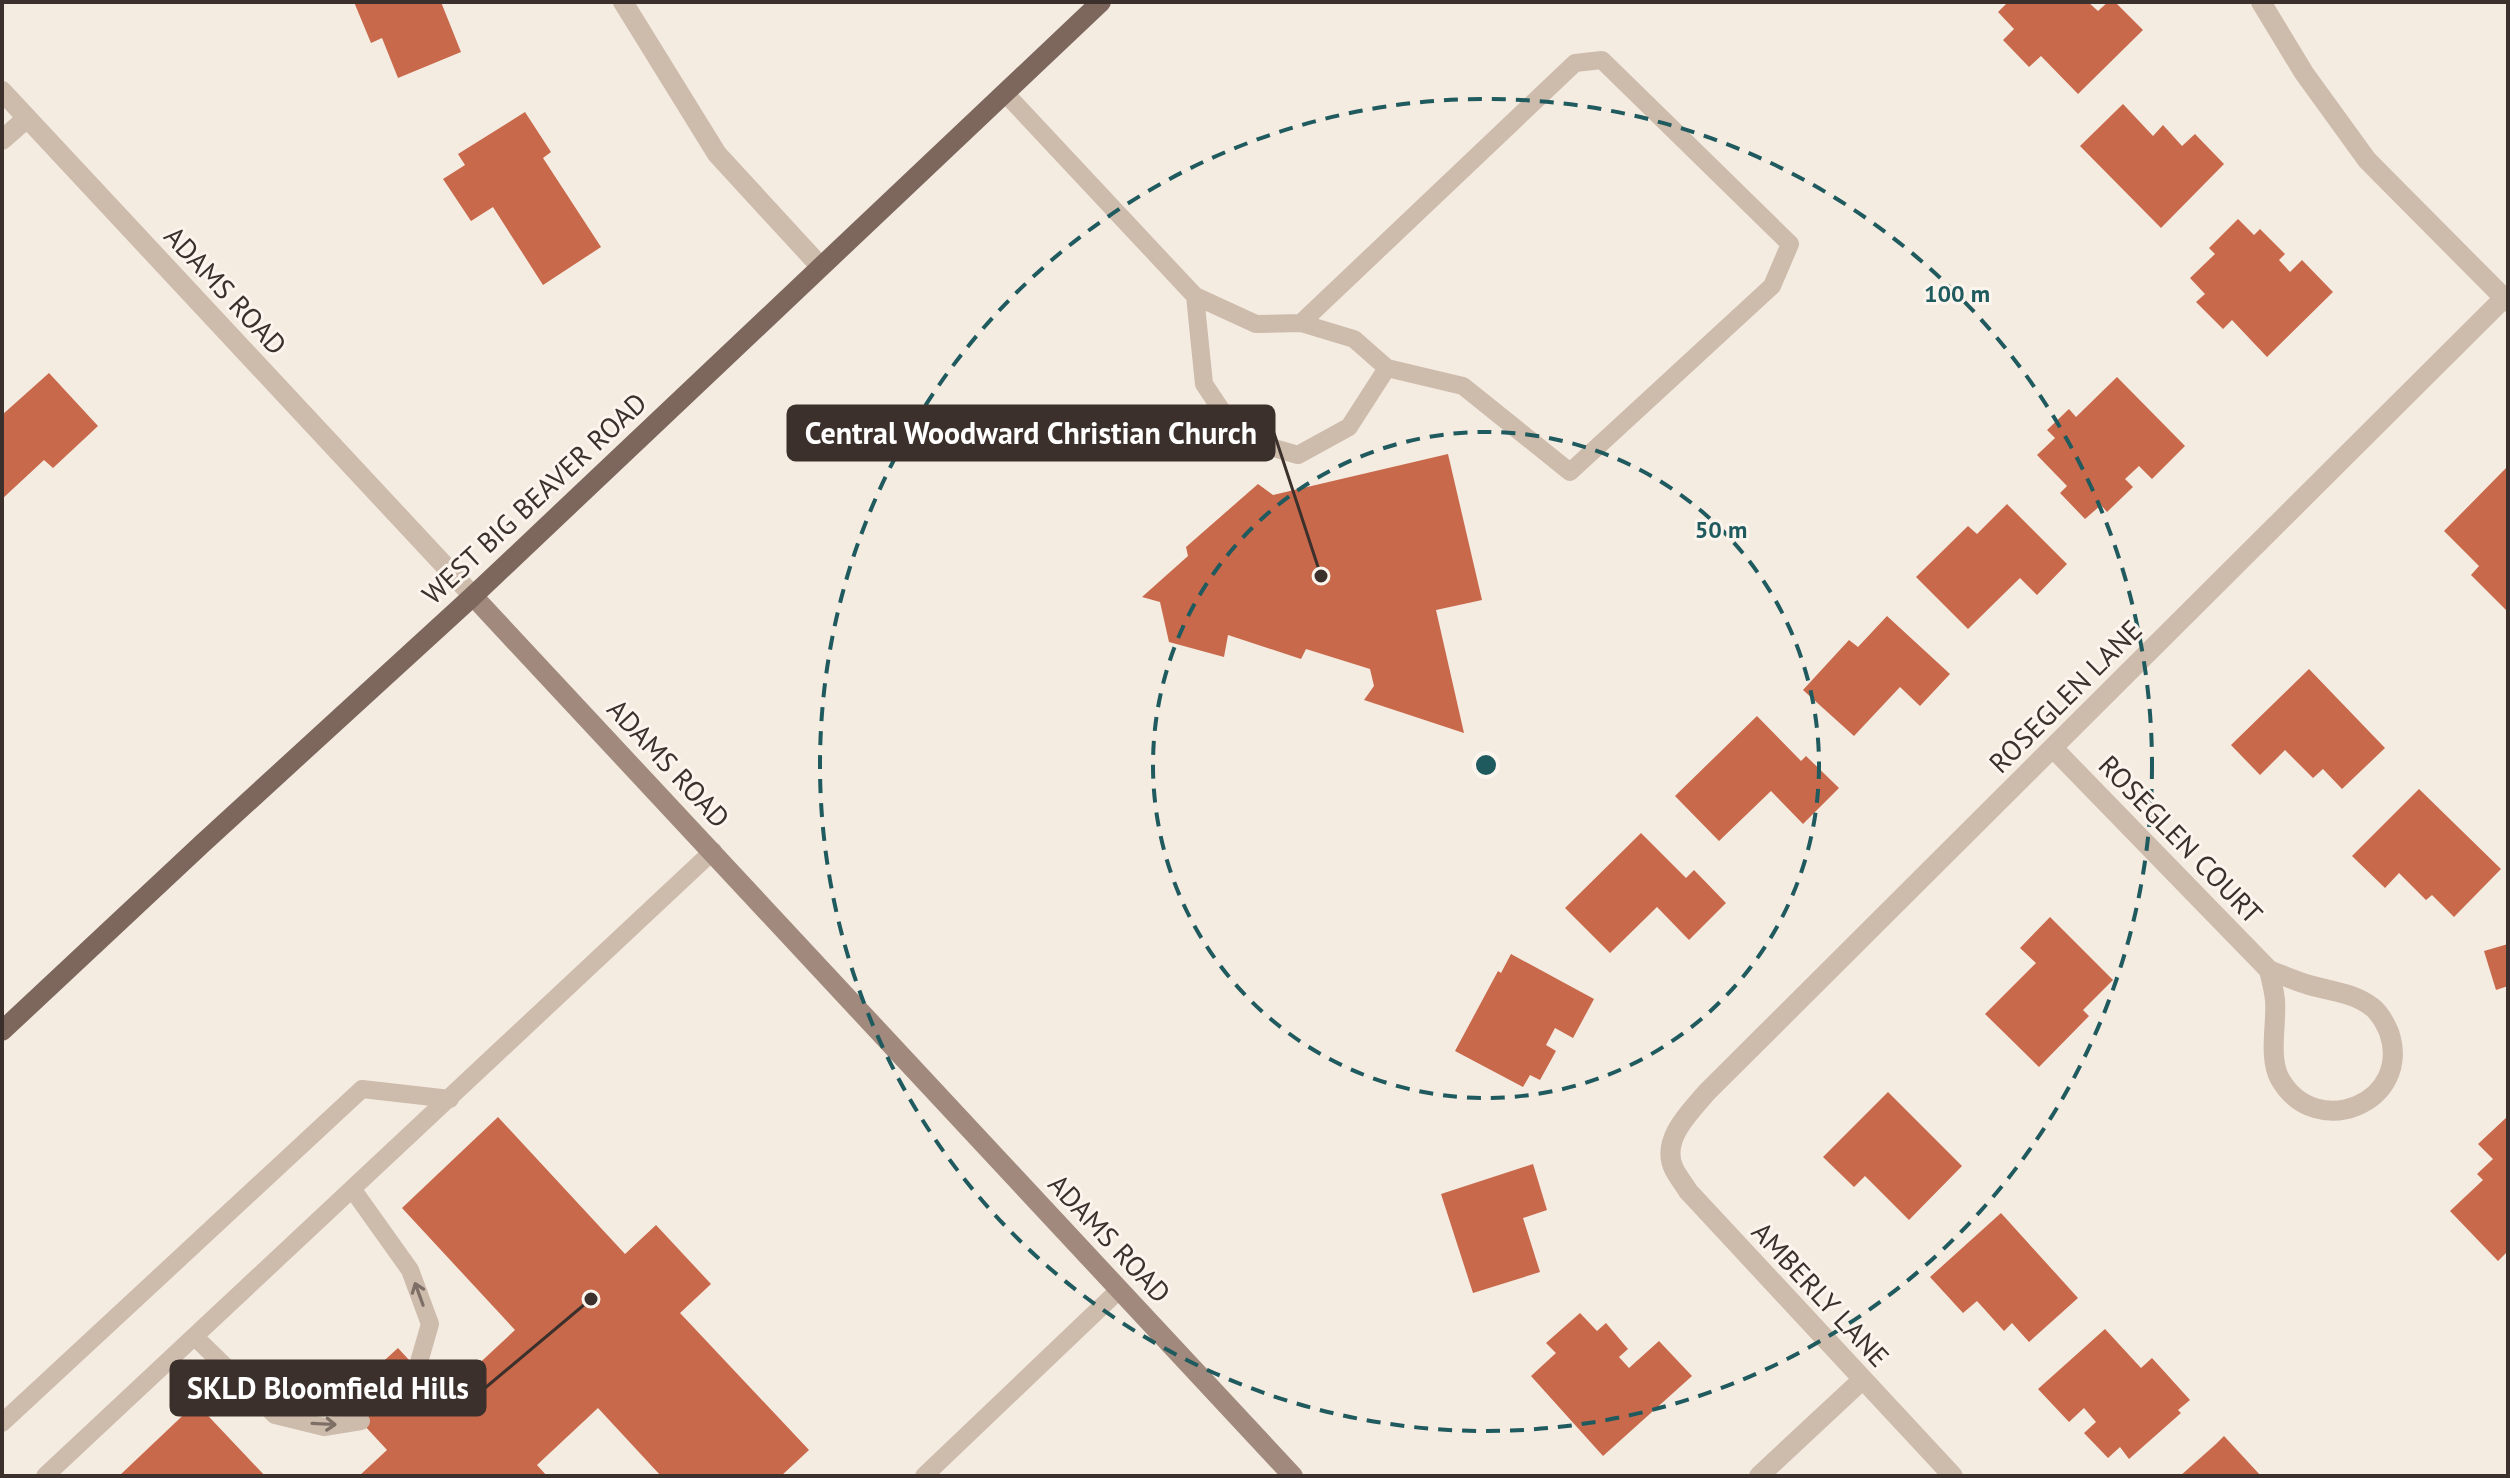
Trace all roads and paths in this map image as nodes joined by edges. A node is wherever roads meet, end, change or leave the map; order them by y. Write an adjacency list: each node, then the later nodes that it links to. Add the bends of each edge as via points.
1 (623, 2): 8 (street, via 717,154)
2 (1101, 2): 5 (main road, WEST BIG BEAVER ROAD)
3 (2261, 2): 10 (street, via 2367,160)
4 (2, 91): 6 (street, ADAMS ROAD)
5 (1005, 93): 8 (main road, WEST BIG BEAVER ROAD); 9 (lane)
6 (27, 118): 7 (street); 13 (street, ADAMS ROAD)
7 (2, 140)
8 (820, 266): 13 (main road, WEST BIG BEAVER ROAD)
9 (1195, 296): 11 (lane, via 1256,324); 12 (lane, via 1204,384 1240,438 1298,455 1349,427)
10 (2506, 300): 14 (street, ROSEGLEN LANE)
11 (1301, 323): 12 (lane, via 1354,339); 12 (lane, via 1575,63 1602,60 1790,244 1772,286 1570,472 1463,386)
12 (1387, 368)
13 (473, 596): 15 (main road, ADAMS ROAD); 17 (main road, WEST BIG BEAVER ROAD)
14 (2053, 748): 16 (street, ROSEGLEN COURT); 19 (street, ROSEGLEN LANE, via 1707,1092)
15 (713, 851): 18 (lane); 21 (main road, ADAMS ROAD)
16 (2269, 970): 16 (street, ROSEGLEN COURT, via 2275,997 2274,1053 2289,1093 2323,1111 2345,1110 2377,1094 2392,1057 2386,1024 2376,1010 2361,999)
17 (2, 1031)
18 (450, 1099): 20 (lane); 26 (lane, via 362,1089)
19 (1672, 1139): 24 (street, AMBERLY LANE, via 1672,1166 1688,1191)
20 (353, 1190): 22 (lane); 23 (lane, one-way to 20, via 430,1324 410,1270)
21 (1119, 1290): 28 (lane); 29 (main road, ADAMS ROAD)
22 (195, 1337): 25 (lane, one-way to 25, via 275,1415 324,1427); 27 (lane)
23 (417, 1369)
24 (1862, 1380): 30 (street); 31 (street, AMBERLY LANE)
25 (361, 1421)
26 (2, 1423)
27 (45, 1476)
28 (924, 1476)
29 (1293, 1476)
30 (1759, 1476)
31 (1953, 1476)

